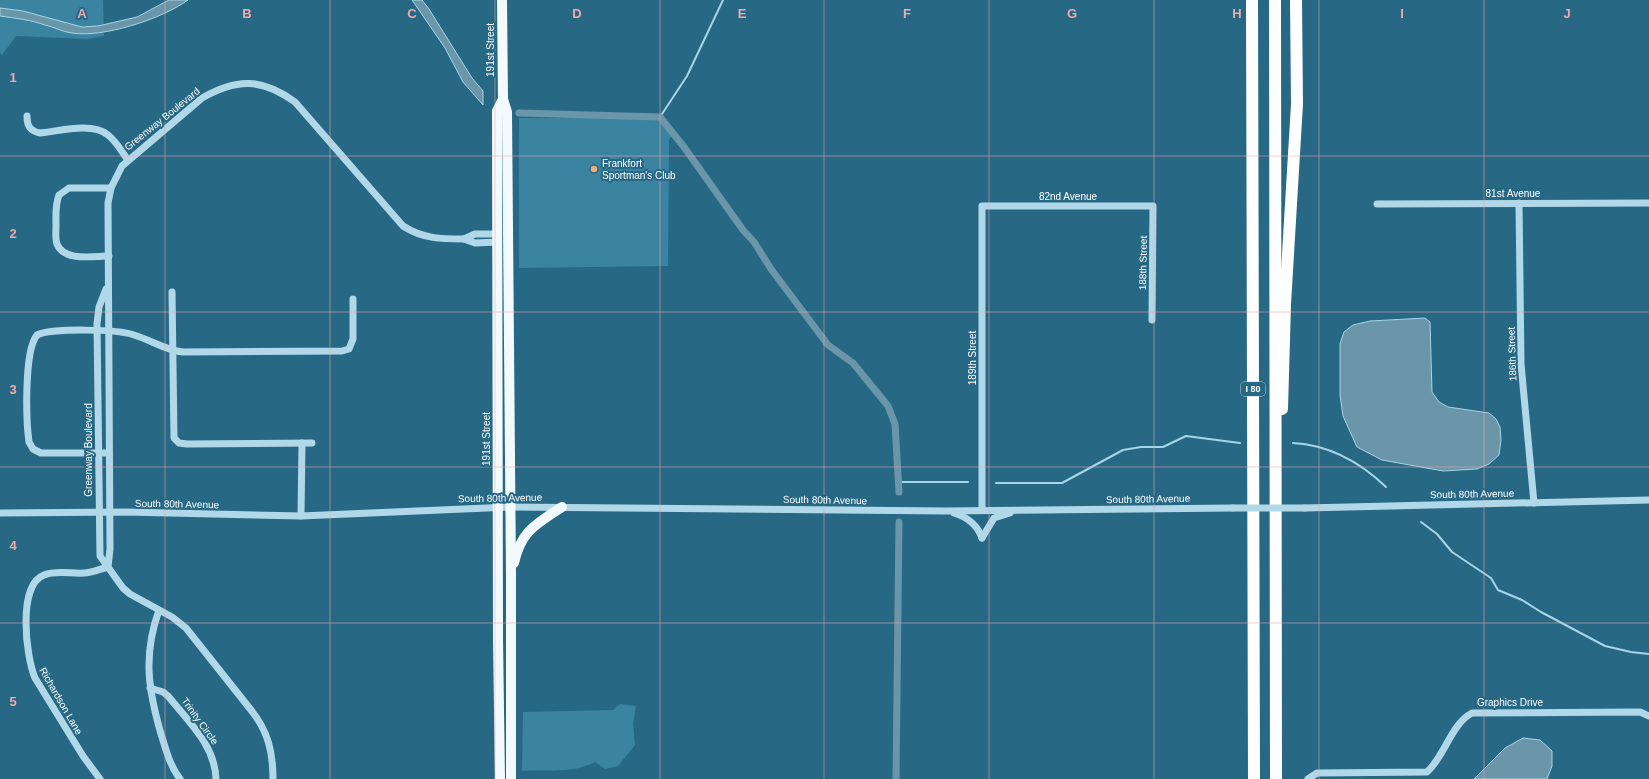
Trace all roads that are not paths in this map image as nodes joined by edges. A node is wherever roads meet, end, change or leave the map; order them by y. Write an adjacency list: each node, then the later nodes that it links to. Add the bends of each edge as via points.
1 (502, 0): 5 (main road, 191st Street)
2 (1252, 0): 51 (highway, I 80)
3 (1274, 0): 27 (highway, I 80)
4 (1296, 0): 27 (highway, via 1297,104 1285,304 1282,408)
5 (502, 100): 14 (main road, 191st Street, via 497,111); 30 (main road, 191st Street, via 508,112)
6 (27, 116): 7 (street, via 29,128 34,132 83,129 102,131 110,136)
7 (128, 160): 8 (street, Greenway Boulevard, via 115,176); 14 (street, Greenway Boulevard, via 213,91 240,83 257,84 283,93 295,102 395,219 404,226 423,236 436,239 464,239 475,234)
8 (111, 188): 15 (street, Greenway Boulevard, via 108,203); 15 (street, via 69,188 59,195 56,208 56,238 60,249 70,255)
9 (1519, 203): 10 (street, 81st Avenue); 11 (street, 81st Avenue); 29 (street, 186th Street, via 1521,364)
10 (1649, 203)
11 (1377, 204)
12 (982, 206): 13 (street, 82nd Avenue); 33 (street, 189th Street)
13 (1153, 206): 19 (street, 188th Street)
14 (498, 238): 32 (main road, 191st Street)
15 (108, 256): 16 (street, Greenway Boulevard)
16 (108, 283): 20 (street, Greenway Boulevard, via 99,307); 21 (street, Greenway Boulevard)
17 (172, 292): 22 (street)
18 (353, 299): 22 (street, via 353,339 349,349)
19 (1152, 320)
20 (97, 331): 21 (street); 25 (street, Greenway Boulevard); 25 (street, via 50,331 43,332 34,339 28,372 28,414 29,442 34,449 48,454)
21 (108, 331): 22 (street, via 134,335); 26 (street, Greenway Boulevard)
22 (172, 351): 23 (street, via 173,432 174,438 179,442)
23 (302, 443): 24 (street); 39 (street)
24 (312, 443)
25 (98, 453): 26 (street); 37 (street, Greenway Boulevard)
26 (109, 453): 38 (street, Greenway Boulevard)
27 (1274, 474): 52 (highway, I 80)
28 (1649, 500): 29 (street, South 80th Avenue)
29 (1534, 502): 34 (street, South 80th Avenue, bridge, via 1305,508)
30 (510, 507): 31 (street, South 80th Avenue); 32 (street, South 80th Avenue); 41 (main road, 191st Street)
31 (562, 507): 35 (street, South 80th Avenue); 41 (main road, via 530,529 523,538 517,549)
32 (498, 508): 39 (street, South 80th Avenue); 49 (main road, 191st Street)
33 (982, 510): 34 (street, South 80th Avenue); 35 (street, South 80th Avenue)
34 (1019, 510): 35 (street, via 994,518 982,538 979,528 962,515)
35 (946, 511)
36 (0, 513): 37 (street, South 80th Avenue)
37 (99, 513): 38 (street, South 80th Avenue); 40 (street, Greenway Boulevard, via 99,550 102,561)
38 (110, 513): 39 (street, South 80th Avenue); 40 (street, Greenway Boulevard)
39 (301, 516)
40 (108, 567): 42 (street, Greenway Boulevard, via 123,588); 45 (street, Richardson Lane, via 85,573 52,573 40,577 35,581 26,621 30,664 35,678 82,756)
41 (511, 575): 50 (main road, 191st Street)
42 (160, 610): 43 (street, via 150,644); 48 (street, Greenway Boulevard, via 186,628 260,721 270,743)
43 (150, 688): 46 (street, via 169,761); 47 (street, Trinity Circle, via 164,692 203,739 212,756)
44 (1649, 716): 53 (street, Graphics Drive, via 1640,712 1472,712 1462,718 1436,764 1426,772 1317,773)
45 (100, 779)
46 (180, 779)
47 (216, 779)
48 (273, 779)
49 (500, 779)
50 (511, 779)
51 (1254, 779)
52 (1276, 779)
53 (1308, 779)

